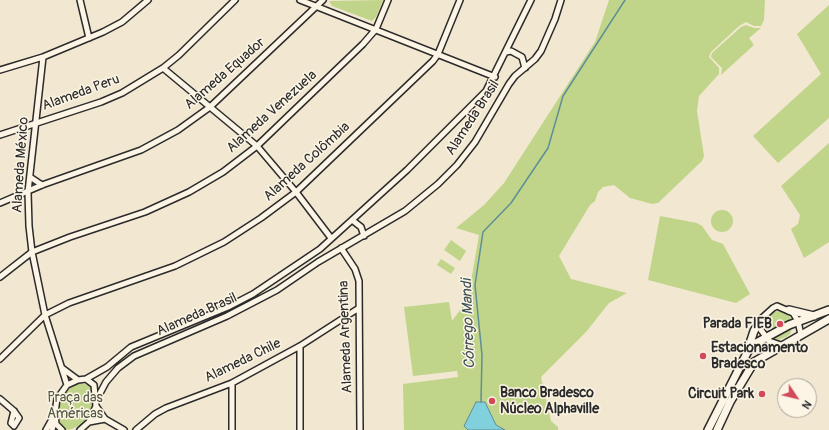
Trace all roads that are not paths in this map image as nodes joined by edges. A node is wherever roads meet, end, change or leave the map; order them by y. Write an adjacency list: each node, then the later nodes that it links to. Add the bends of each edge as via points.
1 (80, 0): 13 (street)
2 (148, 0): 10 (street)
3 (235, 0): 17 (street, Alameda Peru)
4 (300, 0): 11 (street)
5 (323, 0): 11 (street, Alameda Equador)
6 (388, 0): 12 (street, Alameda Venezuela)
7 (460, 0): 15 (street, Alameda Colômbia)
8 (531, 0): 14 (street, Alameda Brasil)
9 (561, 0): 18 (street, Alameda Brasil, via 546,42 535,59)
10 (142, 3): 13 (street, via 122,22)
11 (317, 6): 12 (street); 21 (street, Alameda Equador)
12 (376, 29): 15 (street); 24 (street, Alameda Venezuela)
13 (89, 38): 16 (street)
14 (506, 52): 18 (street, via 512,51 522,56); 20 (street, Alameda Brasil)
15 (438, 54): 20 (street); 28 (street, Alameda Colômbia, via 409,86)
16 (43, 57): 19 (street); 22 (street, Alameda México)
17 (163, 68): 21 (street); 22 (street, Alameda Peru, via 122,93 101,102)
18 (525, 68): 31 (street, Alameda Brasil, via 509,84 475,142 457,165 405,211)
19 (0, 70)
20 (495, 77): 30 (street, Alameda Brasil, via 473,106)
21 (210, 107): 24 (street); 26 (street, Alameda Equador, via 178,130 141,150)
22 (36, 122): 23 (street, Alameda Peru); 25 (street, Alameda México)
23 (0, 135)
24 (257, 146): 28 (street); 34 (street, Alameda Venezuela, via 189,192 145,212)
25 (30, 177): 26 (street); 27 (street, Alameda México)
26 (42, 185): 27 (street, Alameda Equador)
27 (30, 189): 29 (street, Alameda Equador); 34 (street, Alameda México, via 29,226)
28 (296, 192): 32 (street); 41 (street, Alameda Colômbia, via 224,242 182,262 69,303)
29 (0, 203)
30 (352, 220): 31 (street, via 361,227); 32 (street, Alameda Brasil)
31 (364, 236): 33 (street, Alameda Brasil)
32 (331, 238): 35 (street, Alameda Brasil)
33 (341, 248): 36 (street, Alameda Brasil); 38 (street, Alameda Argentina, via 355,269 359,281)
34 (32, 252): 37 (street, Alameda Venezuela); 41 (street, Alameda México)
35 (312, 255): 36 (street); 53 (street, Alameda Brasil, via 271,283 228,307 131,347)
36 (318, 262): 58 (street, Alameda Brasil, via 252,304 134,356 118,368 106,382)
37 (0, 277)
38 (359, 308): 49 (street, Alameda Chile); 75 (street, Alameda Argentina)
39 (789, 310): 42 (main road); 44 (street); 45 (street, via 777,306 768,311)
40 (829, 310): 42 (main road)
41 (45, 315): 51 (street, Alameda Colômbia); 52 (street, Alameda México)
42 (814, 316): 44 (main road)
43 (829, 319): 46 (main road)
44 (798, 321): 46 (street); 47 (main road)
45 (760, 322): 47 (street); 50 (main road, via 754,331)
46 (801, 335): 48 (main road)
47 (765, 338): 48 (street, via 772,344); 50 (main road)
48 (781, 345): 65 (main road, via 751,365)
49 (300, 346): 55 (street, Alameda Chile); 74 (street)
50 (748, 351): 63 (main road)
51 (0, 359)
52 (61, 367): 54 (street); 56 (street, Alameda México)
53 (86, 379): 54 (street); 58 (street, via 94,386)
54 (78, 380): 56 (street)
55 (232, 383): 72 (street, Alameda Chile, via 166,408); 73 (street)
56 (67, 385): 61 (street, via 58,399)
57 (0, 399): 60 (street)
58 (97, 399): 59 (street)
59 (96, 406): 62 (street); 64 (street)
60 (14, 411)
61 (56, 418): 66 (street); 67 (street); 68 (street); 69 (street)
62 (105, 419): 64 (street); 71 (street)
63 (713, 420): 65 (main road); 76 (main road)
64 (89, 422): 70 (street)
65 (718, 427)
66 (46, 430)
67 (52, 430)
68 (56, 430)
69 (62, 430)
70 (80, 430)
71 (124, 430)
72 (136, 430)
73 (232, 430)
74 (300, 430)
75 (360, 430)
76 (708, 430)

